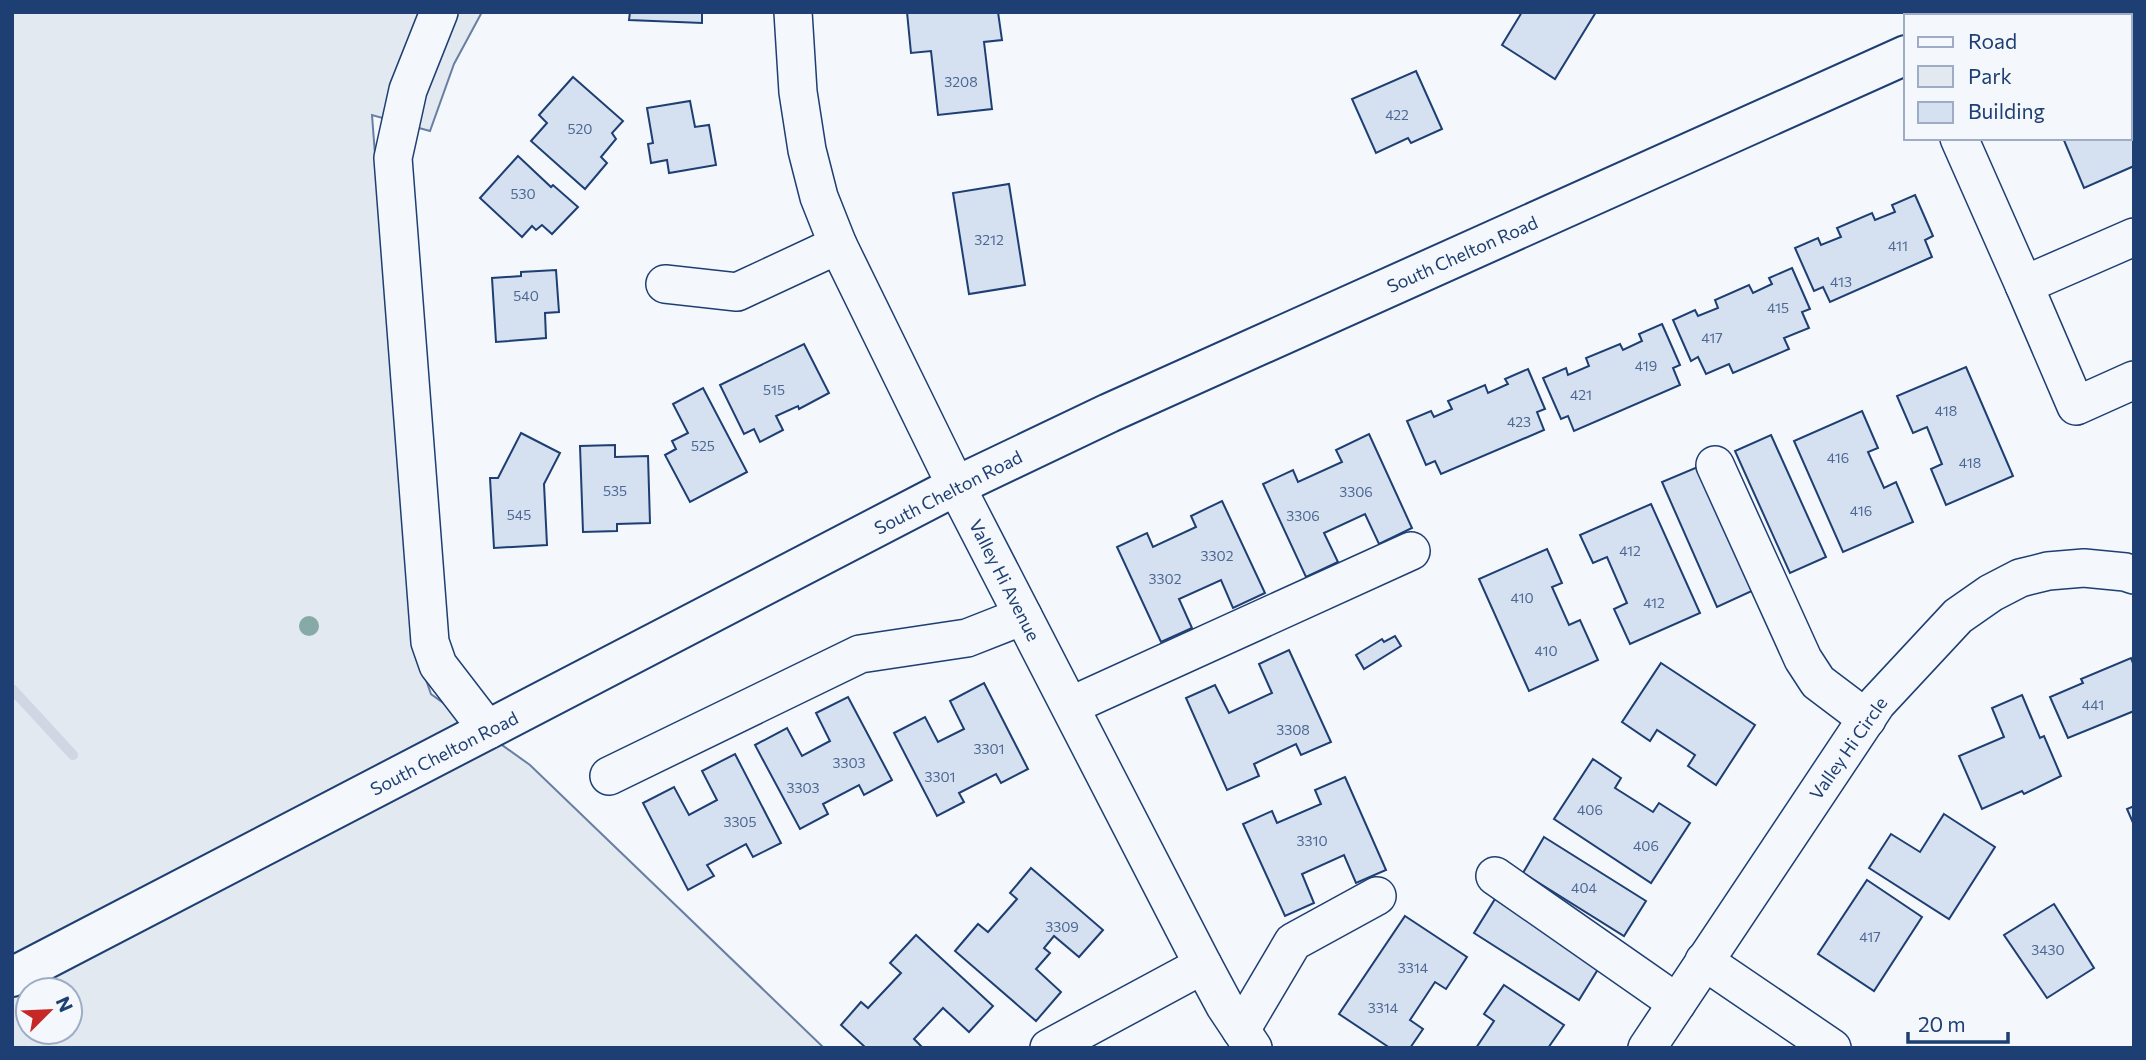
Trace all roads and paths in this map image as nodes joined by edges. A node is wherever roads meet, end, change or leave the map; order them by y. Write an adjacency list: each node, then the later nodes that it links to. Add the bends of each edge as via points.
1 (439, 12): 17 (street, via 408,90 394,171 430,642 438,666)
2 (793, 12): 6 (street, Valley Hi Avenue, via 807,150 818,197)
3 (1904, 56): 11 (main road, South Chelton Road)
4 (1960, 140): 8 (street)
5 (2134, 237): 8 (street)
6 (838, 245): 7 (street, via 737,292); 11 (street, Valley Hi Avenue)
7 (665, 284)
8 (2024, 285): 9 (street, via 2076,405)
9 (2134, 380)
10 (1715, 465): 16 (street, via 1803,659 1818,682)
11 (956, 486): 14 (street, Valley Hi Avenue); 17 (main road, South Chelton Road)
12 (1411, 551): 15 (street)
13 (2134, 575): 16 (street, Valley Hi Circle, via 2084,568 2048,571 2020,578 1991,593 1958,615)
14 (1023, 616): 15 (street, Valley Hi Avenue); 18 (street, via 967,638 860,654)
15 (1070, 706): 22 (street, Valley Hi Avenue)
16 (1867, 719): 21 (street, Valley Hi Circle)
17 (488, 730): 23 (main road, South Chelton Road)
18 (609, 776)
19 (1495, 876): 24 (street)
20 (1377, 896): 25 (street, via 1293,942)
21 (1704, 961): 24 (street, Valley Hi Circle); 28 (street)
22 (1203, 965): 25 (street, Valley Hi Avenue); 26 (street)
23 (12, 977)
24 (1677, 1003): 27 (street, Valley Hi Circle)
25 (1247, 1039)
26 (1049, 1048)
27 (1647, 1048)
28 (1832, 1048)

